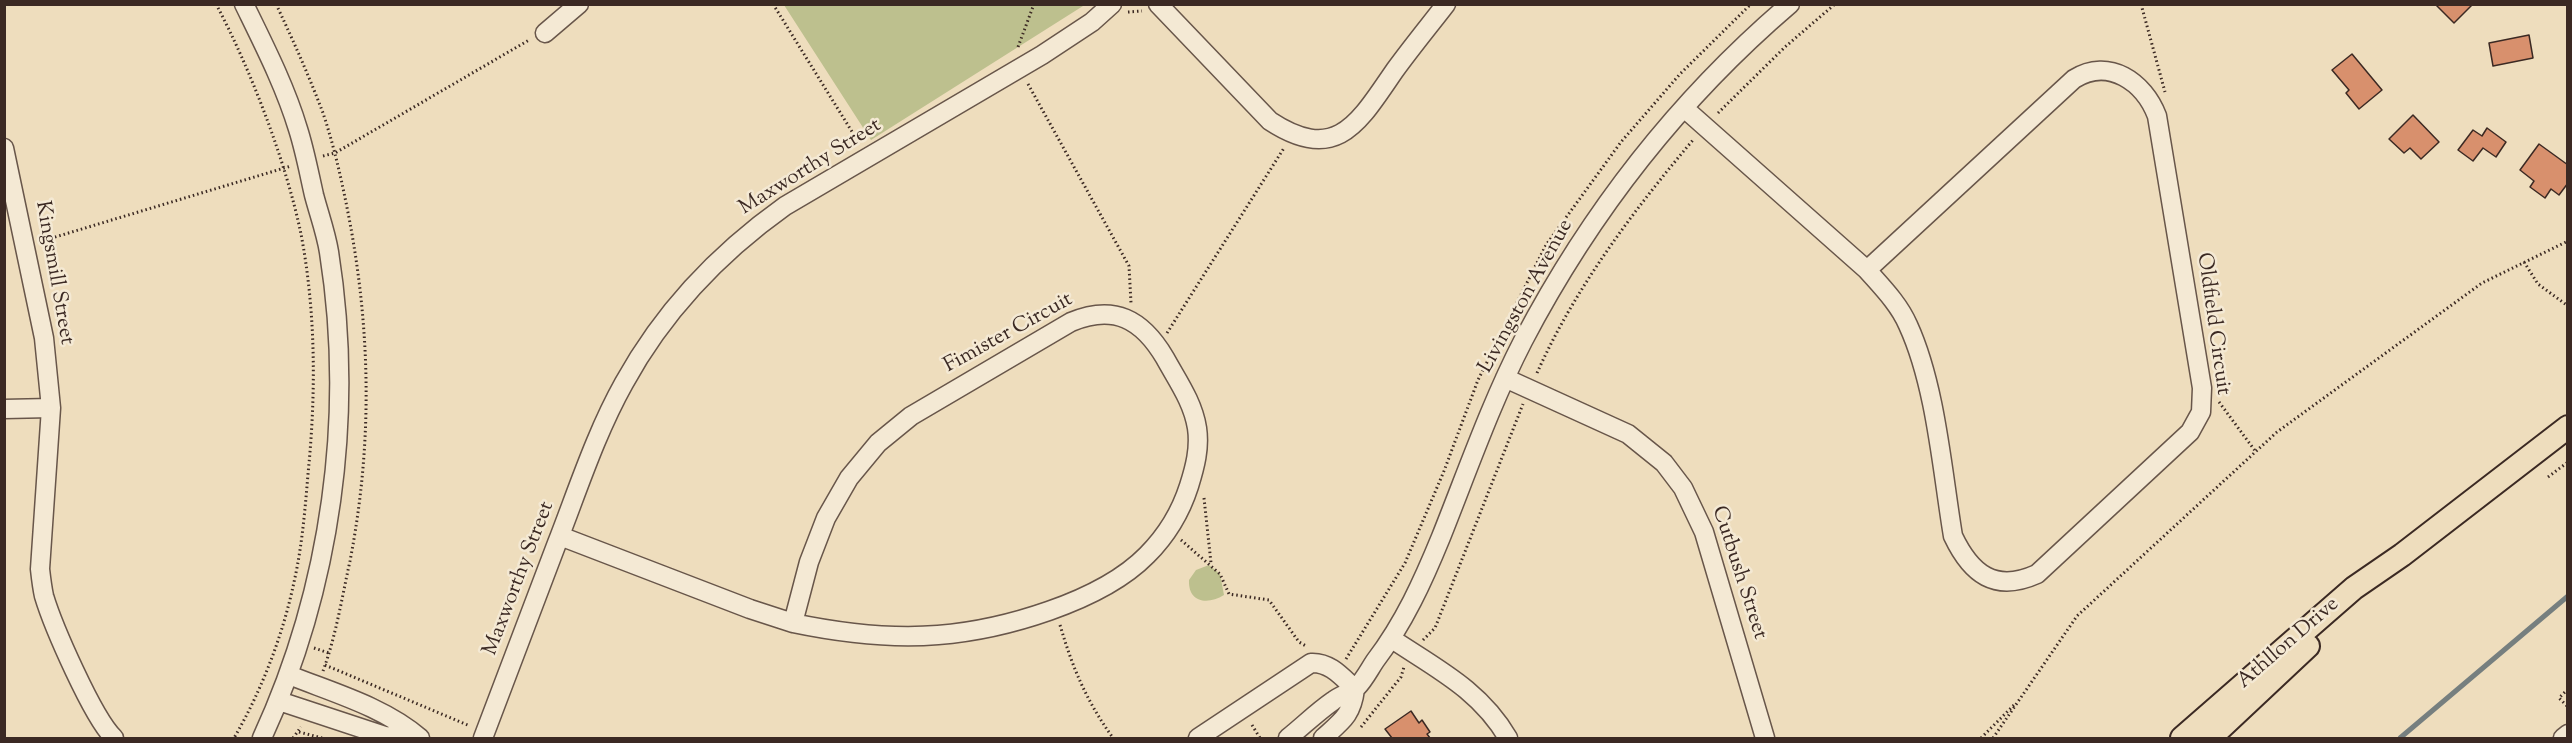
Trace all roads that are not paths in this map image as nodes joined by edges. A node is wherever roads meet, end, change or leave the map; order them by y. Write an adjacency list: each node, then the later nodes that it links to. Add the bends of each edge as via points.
1 (244, 4): 19 (street, via 274,65 298,128 329,251 339,350 339,416 330,512 306,623)
2 (579, 4): 7 (street)
3 (1446, 4): 5 (street, via 1352,128 1333,137 1311,139 1293,134 1270,120)
4 (1790, 4): 8 (street, Livingston Avenue)
5 (1150, 8)
6 (1116, 11): 15 (street, Maxworthy Street, via 761,223 716,262 675,307 623,385)
7 (545, 33)
8 (1684, 108): 10 (street, Oldfield Circuit); 11 (street, Livingston Avenue, via 1585,235)
9 (4, 148): 12 (street, Kingsmill Street, via 44,338)
10 (1867, 270): 10 (street, Oldfield Circuit, via 2074,79 2090,71 2108,70 2126,76 2141,89 2157,116 2202,388 2201,412 2190,432 2037,574 2011,582 1985,576 1963,556 1953,536 1930,393 1908,324 1891,296)
11 (1505, 378): 18 (street, Livingston Avenue, via 1430,564); 31 (street, Cutbush Street, via 1640,442 1664,463 1683,488 1704,532)
12 (51, 408): 13 (street); 24 (street, Kingsmill Street, via 40,568 44,594 94,708)
13 (4, 409)
14 (2568, 427): 16 (main road, Athllon Drive)
15 (560, 536): 17 (street, Fimister Circuit); 23 (street, Maxworthy Street)
16 (2402, 555): 32 (main road, Athllon Drive, via 2355,588); 33 (main road, Athllon Drive)
17 (793, 622): 17 (street, Fimister Circuit, via 826,518 849,478 878,443 911,416 1090,314 1111,313 1127,320 1156,344 1190,402 1197,426 1196,464 1185,498 1168,529 1147,555 1122,576 1054,609 998,626 921,636 882,636)
18 (1392, 639): 20 (street, Livingston Avenue); 30 (street, via 1477,697)
19 (289, 675): 21 (street); 26 (street, via 383,713 403,723)
20 (1355, 689): 27 (street, via 1330,667 1311,663); 28 (street, Livingston Avenue, via 1335,699); 29 (street, Livingston Avenue, via 1348,715)
21 (279, 701): 25 (street); 26 (street, via 385,736)
22 (2568, 734): 34 (street)
23 (484, 736)
24 (114, 738)
25 (262, 738)
26 (418, 738)
27 (1198, 738)
28 (1288, 738)
29 (1323, 738)
30 (1508, 738)
31 (1765, 738)
32 (2182, 738)
33 (2211, 738)
34 (2563, 738)

